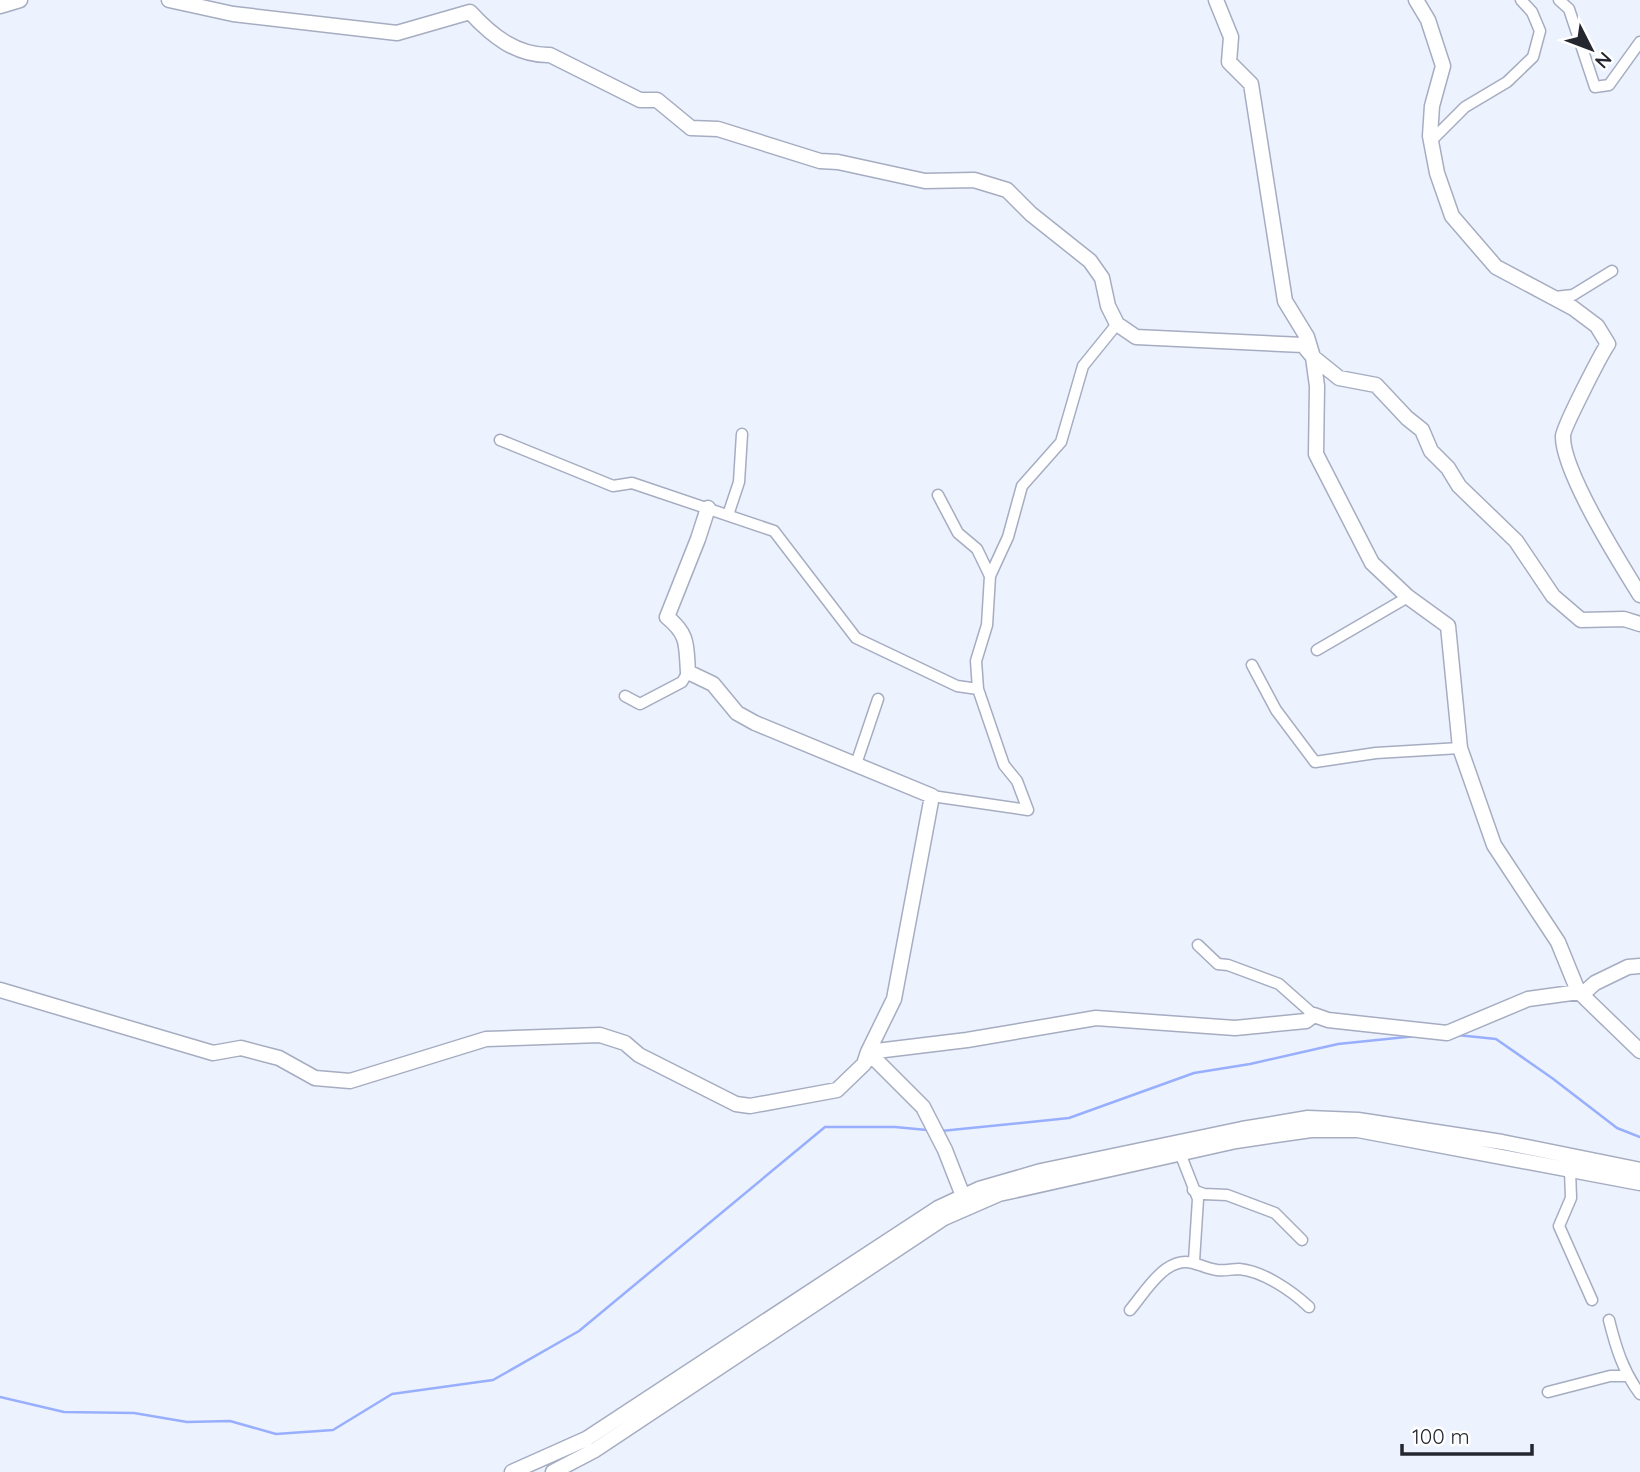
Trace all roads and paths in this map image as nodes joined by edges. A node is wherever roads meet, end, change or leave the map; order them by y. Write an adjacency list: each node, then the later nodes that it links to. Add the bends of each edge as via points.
1 (20, 0): 7 (street)
2 (169, 0): 12 (street, via 233,14 397,33 470,12 522,52 550,55 640,100 657,100 691,128 718,129 820,161 926,181 974,180 1007,190 1090,261 1102,278)
3 (1216, 0): 13 (street, via 1231,37 1230,62 1251,84 1285,301 1307,337)
4 (1416, 0): 9 (street, via 1428,20 1443,66 1432,106)
5 (1521, 0): 9 (street, via 1540,31 1533,57 1507,82 1465,107)
6 (1559, 0): 8 (street, via 1569,9 1595,86 1609,85)
7 (0, 6)
8 (1640, 42)
9 (1431, 141): 11 (street, via 1452,216 1496,267)
10 (1612, 271): 11 (street, via 1573,295)
11 (1549, 296): 20 (street, via 1597,326 1608,344 1562,434 1570,467)
12 (1117, 324): 13 (street, via 1136,337 1303,345); 19 (street, via 1083,366 1061,442 1022,486 1008,537)
13 (1313, 357): 21 (street, via 1316,454 1373,563); 22 (street, via 1339,378 1376,385 1422,430 1431,451 1459,486 1516,541 1553,596 1581,620 1624,619)
14 (742, 434): 18 (street, via 739,482)
15 (500, 440): 17 (street, via 613,486 632,483)
16 (938, 495): 19 (street, via 958,533 977,549)
17 (708, 508): 18 (street); 25 (street, via 667,617 686,637)
18 (728, 515): 26 (street, via 774,531 856,638 957,686)
19 (990, 576): 26 (street, via 987,625 976,661)
20 (1640, 595)
21 (1408, 597): 23 (street); 29 (street, via 1448,626)
22 (1640, 624)
23 (1317, 650)
24 (1252, 665): 29 (street, via 1276,710 1315,762)
25 (688, 672): 27 (street, via 682,682 640,704); 30 (street, via 713,684 737,713 755,723)
26 (978, 689): 31 (street, via 1004,765 1017,781 1028,810)
27 (625, 696)
28 (878, 699): 30 (street)
29 (1460, 748): 35 (street, via 1494,845 1558,942)
30 (856, 764): 31 (street)
31 (932, 796): 38 (street, via 894,999)
32 (1198, 945): 36 (street, via 1218,964 1279,984)
33 (1640, 966): 35 (street, via 1628,967)
34 (0, 990): 38 (street, via 213,1053 241,1048 279,1058 314,1078 349,1081 486,1039 600,1035 625,1043 639,1055 736,1104 750,1106 837,1090 864,1064)
35 (1578, 991): 36 (street, via 1528,999 1447,1033); 37 (street)
36 (1314, 1015): 38 (street, via 1307,1021 1235,1028 1096,1018)
37 (1640, 1051)
38 (869, 1052): 44 (street, via 923,1107)
39 (1180, 1153): 40 (street, via 1311,1130 1358,1130); 43 (street); 55 (street, via 999,1194 944,1218 595,1450)
40 (1570, 1170): 42 (street); 47 (street, via 1571,1198 1559,1226)
41 (1640, 1170): 44 (street, via 1502,1142 1358,1120 1308,1118 1041,1171)
42 (1640, 1183)
43 (1193, 1190): 45 (street, via 1227,1195 1275,1213); 46 (street, via 1199,1213)
44 (963, 1196): 54 (street, via 586,1439)
45 (1302, 1240)
46 (1194, 1261): 48 (street, via 1214,1270 1248,1271 1287,1287); 49 (street, via 1166,1269)
47 (1592, 1300)
48 (1309, 1307)
49 (1130, 1310)
50 (1609, 1320): 51 (street)
51 (1627, 1376): 52 (street); 53 (street)
52 (1548, 1392)
53 (1640, 1394)
54 (512, 1472)
55 (553, 1472)

